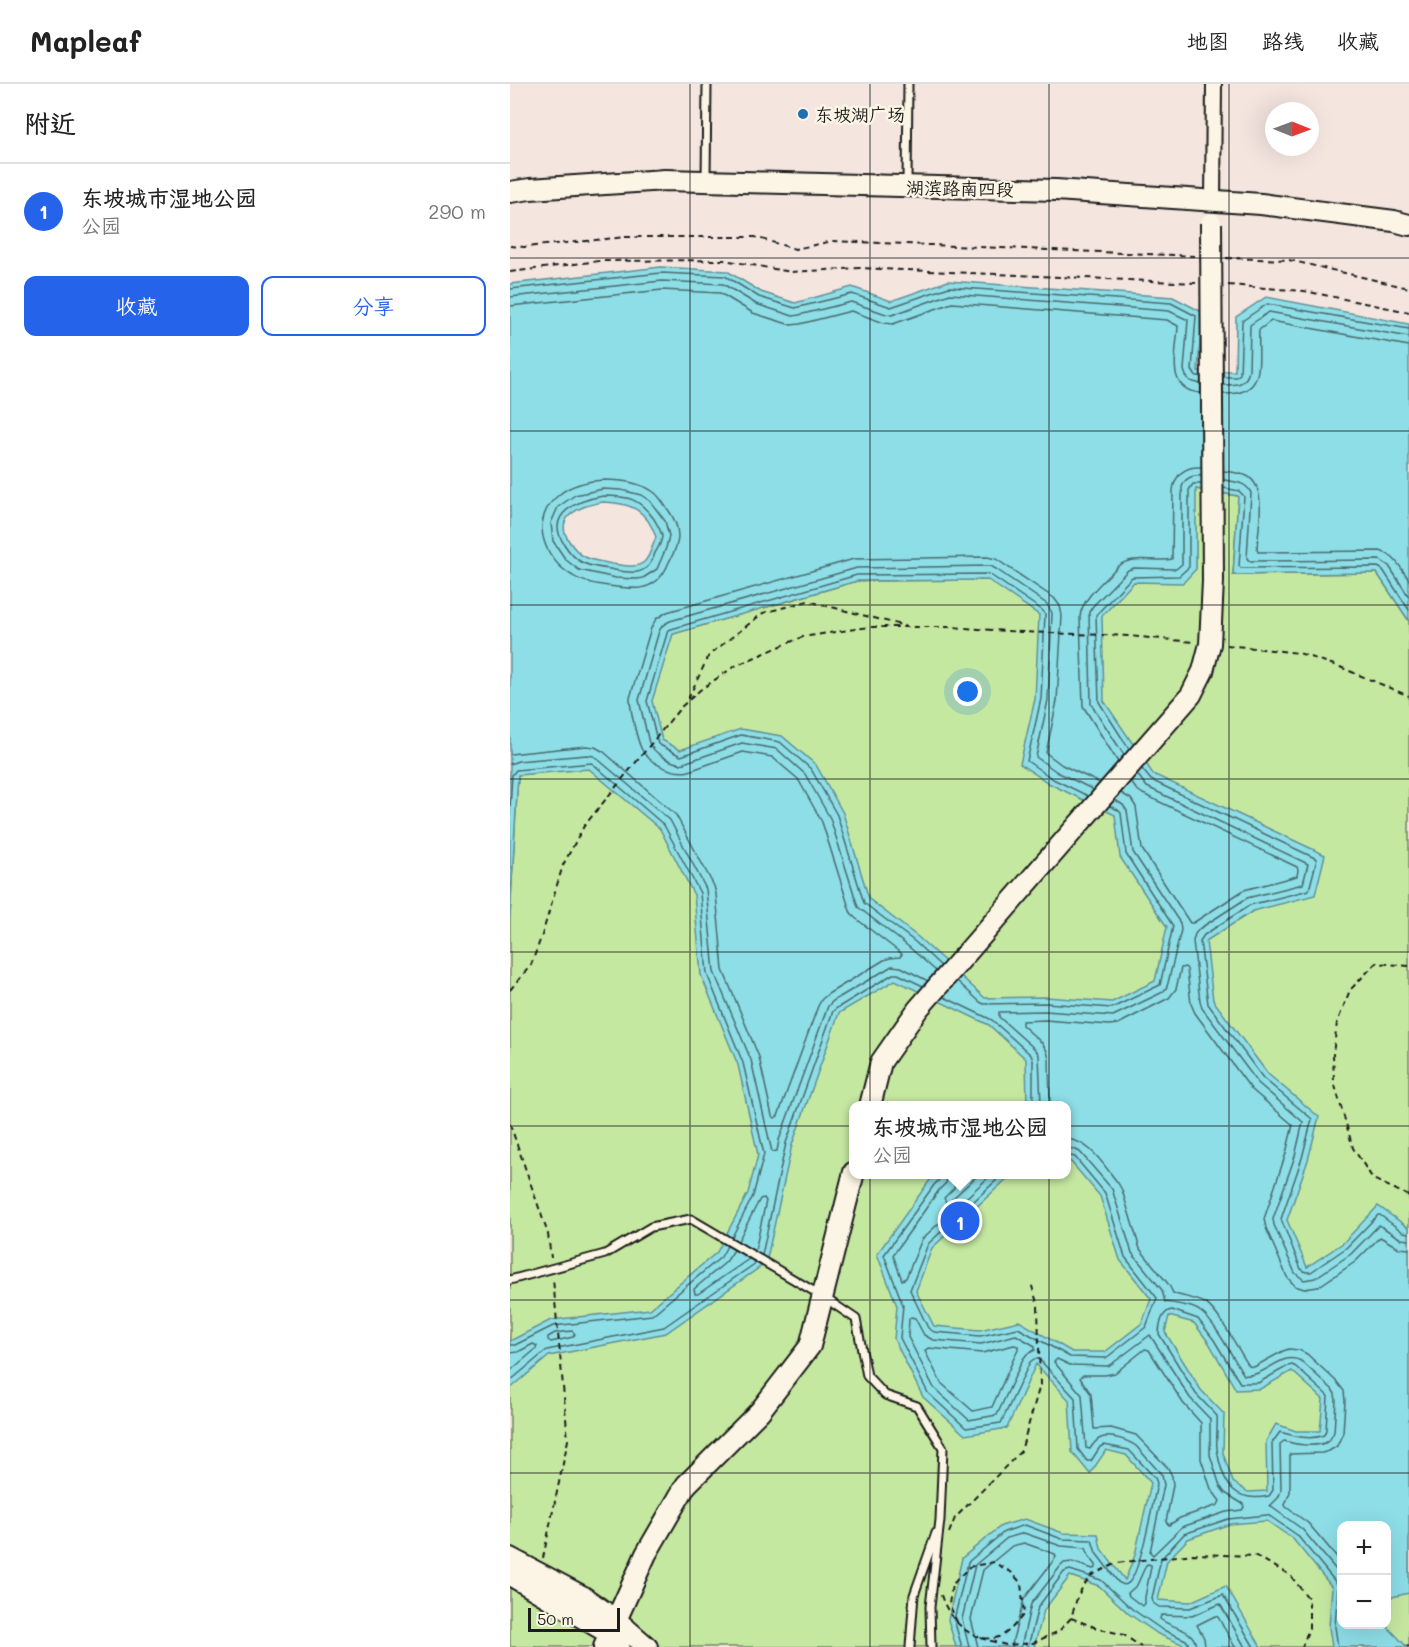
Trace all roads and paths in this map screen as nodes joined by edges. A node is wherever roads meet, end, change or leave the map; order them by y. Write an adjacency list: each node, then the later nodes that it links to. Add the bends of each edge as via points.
1 (707, 84): 4 (lane)
2 (908, 84): 5 (lane)
3 (1214, 84): 7 (street)
4 (706, 181): 5 (street, 湖滨路南四段); 6 (street, 湖滨路南四段, via 665,180)
5 (907, 186): 7 (street, 湖滨路南四段, via 1056,190)
6 (510, 192)
7 (1213, 201): 8 (street, 湖滨路南四段, via 1272,205); 18 (street, bridge)
8 (1409, 225)
9 (510, 246): 10 (path, via 626,237 755,237 795,249 833,241)
10 (1196, 256)
11 (1219, 257): 15 (path, via 1289,260)
12 (510, 272): 13 (path, via 599,261 724,260 791,272 860,268)
13 (1204, 283)
14 (1226, 285): 16 (path, via 1304,291)
15 (1409, 288)
16 (1409, 312)
17 (908, 627): 18 (path, via 1130,636); 20 (path, via 869,627 802,637 735,666); 20 (path, via 808,601 763,613 709,655)
18 (1210, 644): 19 (path, via 1299,653); 23 (street, via 1191,695 918,1009 881,1062)
19 (1409, 696)
20 (686, 702): 22 (path, via 584,826 563,865 531,965)
21 (1409, 966): 26 (path, via 1376,963 1350,990 1337,1023 1333,1054 1334,1082 1353,1148 1373,1179)
22 (510, 990)
23 (871, 1101)
24 (510, 1124): 27 (path, via 548,1234)
25 (852, 1179): 30 (street)
26 (1409, 1196)
27 (552, 1270): 28 (lane); 30 (lane, via 605,1254 651,1227 691,1219); 34 (path, via 568,1440)
28 (510, 1280)
29 (1031, 1283): 32 (path, via 1038,1306 1040,1385 1021,1451 955,1518)
30 (822, 1296): 31 (lane, via 856,1319 867,1376 885,1395 917,1406 942,1448); 39 (street, via 810,1346 760,1411 686,1485 646,1554)
31 (940, 1520): 43 (lane, via 914,1595); 44 (lane, via 930,1607)
32 (947, 1536)
33 (510, 1558): 34 (street)
34 (540, 1574): 39 (street, via 582,1596)
35 (510, 1575): 39 (street)
36 (939, 1590): 38 (path, via 944,1606)
37 (1071, 1618): 40 (path, via 1059,1631 1032,1643 1006,1645); 45 (path, via 1124,1635); 46 (path, via 1078,1595 1090,1576 1117,1563 1193,1554 1256,1556 1290,1575 1309,1599 1309,1628)
38 (958, 1624): 40 (path); 40 (path, via 949,1604 952,1585 969,1567 993,1562 1011,1572 1021,1583 1024,1614 997,1638)
39 (606, 1636): 41 (street); 42 (street)
40 (974, 1637)
41 (626, 1647)
42 (647, 1647)
43 (909, 1647)
44 (931, 1647)
45 (1141, 1647)
46 (1302, 1647)

